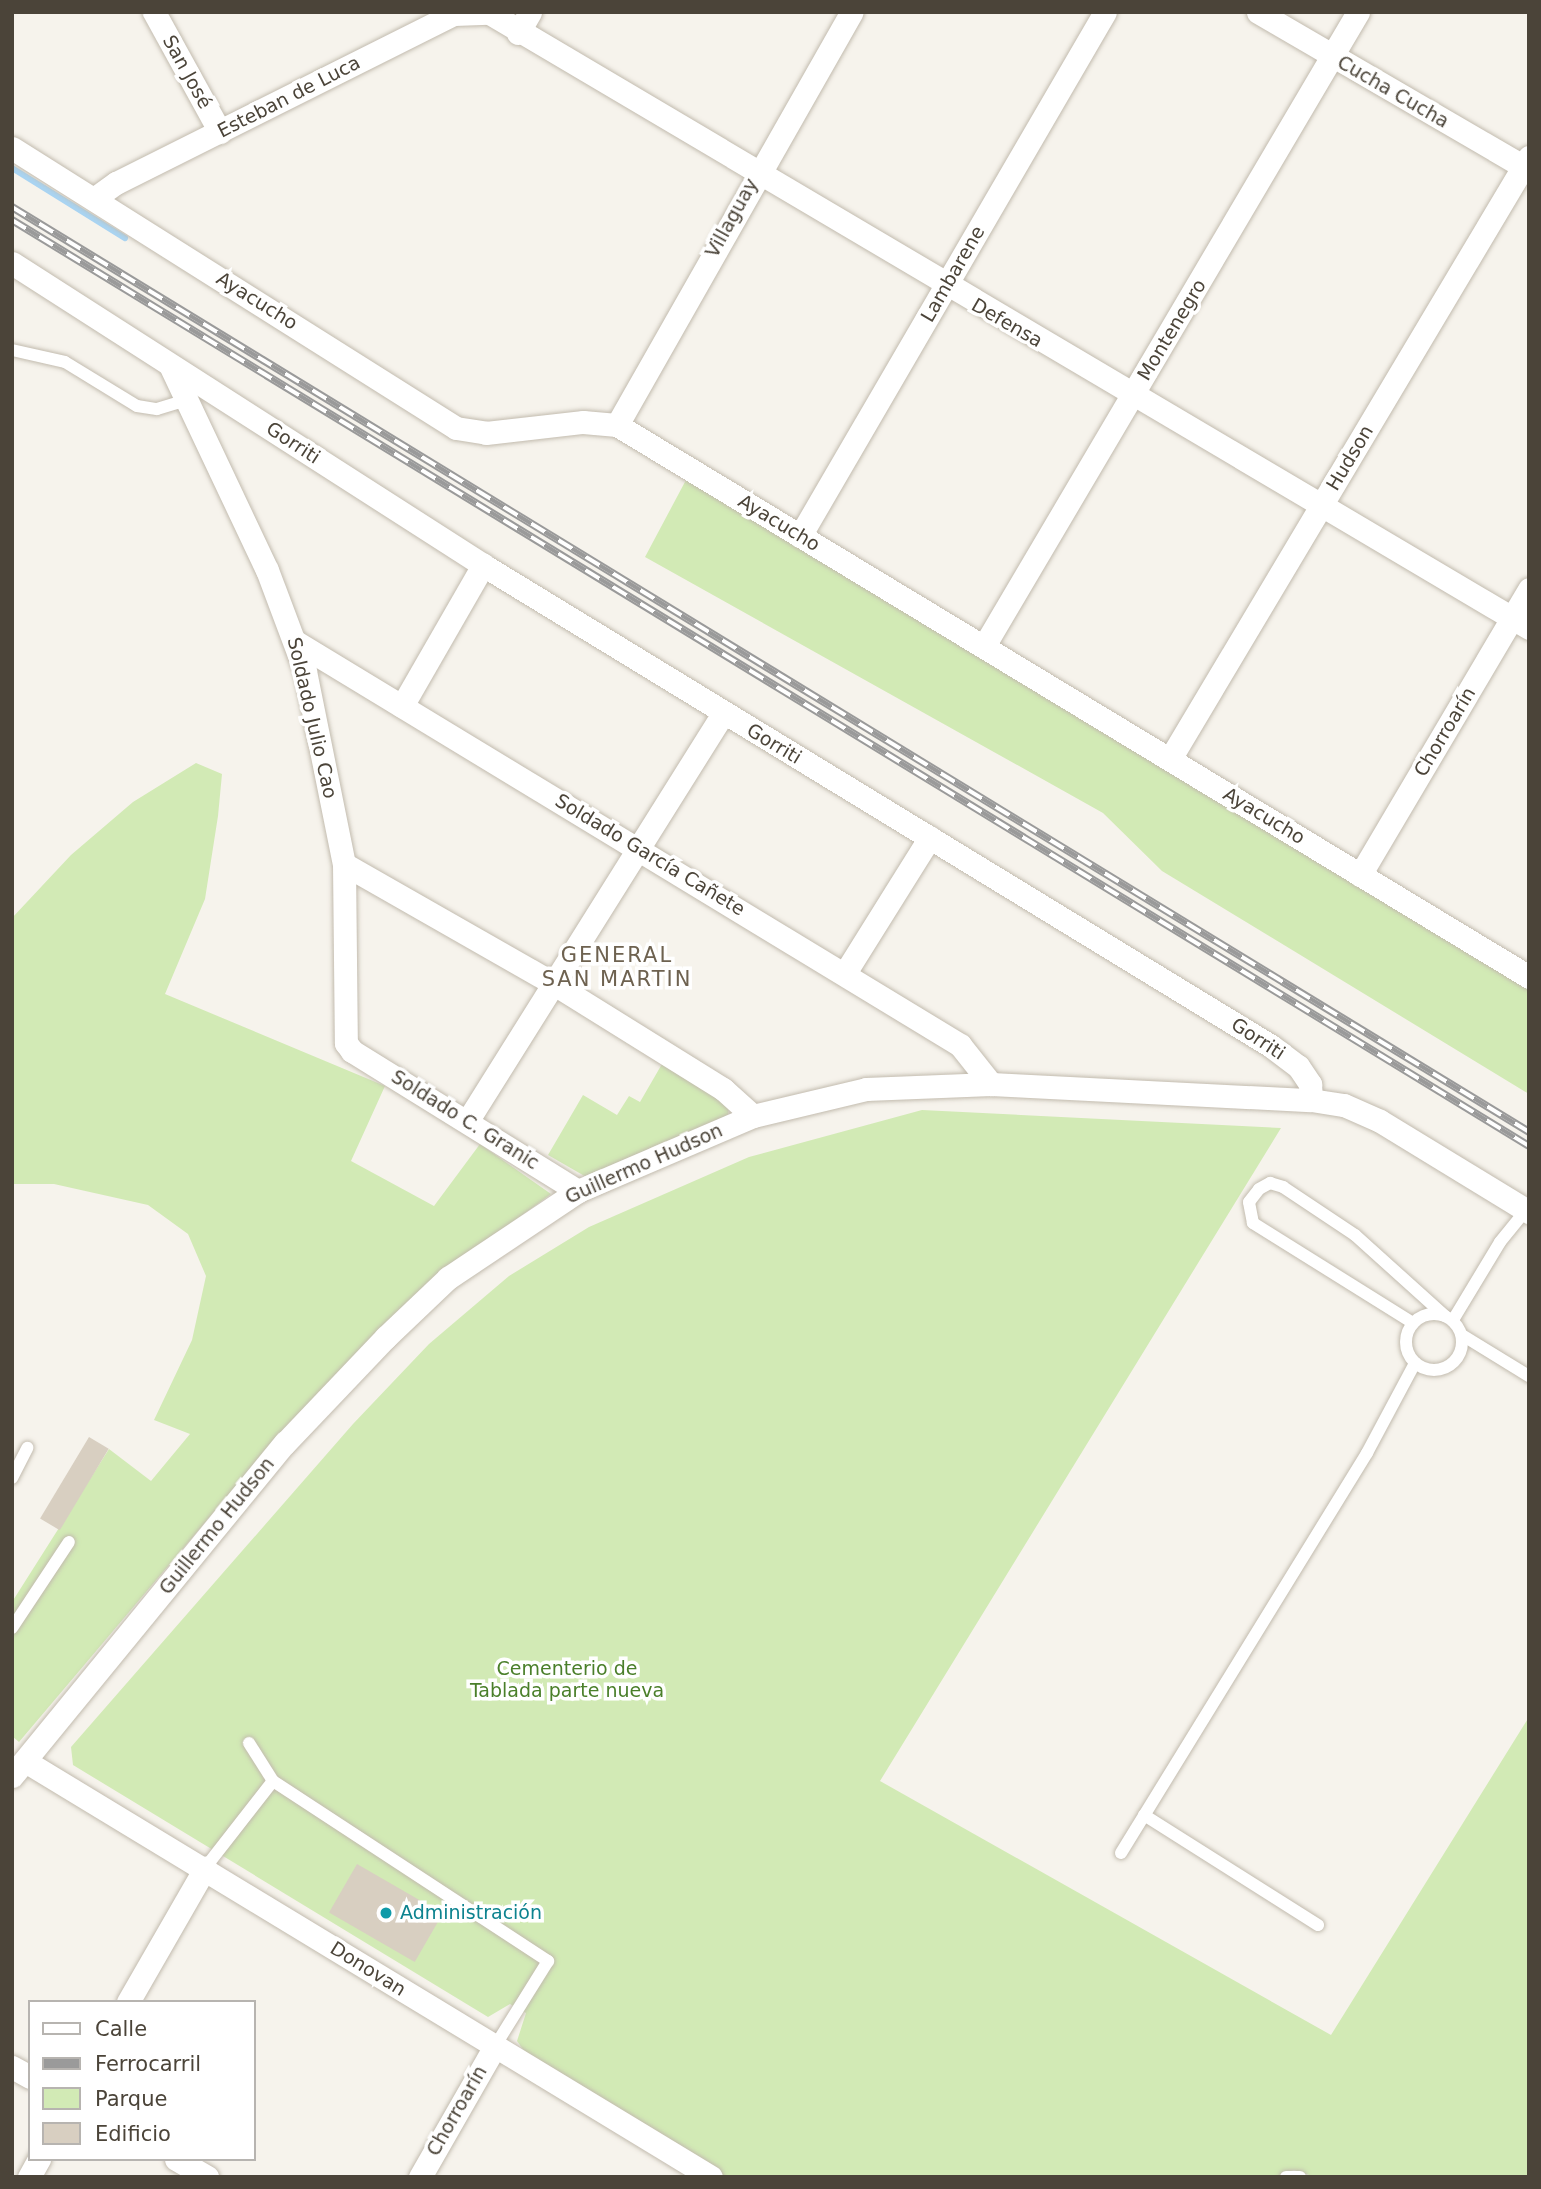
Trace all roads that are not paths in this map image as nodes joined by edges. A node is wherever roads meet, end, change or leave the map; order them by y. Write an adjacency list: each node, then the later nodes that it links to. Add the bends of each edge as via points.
1 (154, 12): 10 (street, San José)
2 (530, 12): 8 (street)
3 (852, 12): 13 (street, Villaguay)
4 (1105, 12): 16 (street, Lambarene)
5 (1258, 12): 9 (street, Cucha Cucha)
6 (1358, 12): 9 (street, Montenegro)
7 (488, 13): 8 (street, Defensa); 10 (street, Esteban de Luca, via 454,14)
8 (518, 33): 13 (street, Defensa)
9 (1332, 57): 12 (street, Cucha Cucha); 19 (street, Montenegro)
10 (219, 132): 14 (street, Esteban de Luca)
11 (12, 148): 14 (street, Ayacucho)
12 (1527, 164): 22 (street, Hudson)
13 (757, 173): 16 (street, Defensa); 21 (street, Villaguay)
14 (95, 198): 21 (street, Ayacucho, via 456,428 486,433 583,422)
15 (12, 263): 18 (street, Gorriti)
16 (946, 287): 19 (street, Defensa); 23 (street, Lambarene)
17 (12, 350): 20 (lane, via 65,362 138,406 157,409)
18 (170, 365): 20 (street, Soldado Julio Cao); 24 (street, Gorriti)
19 (1133, 396): 22 (street, Defensa); 28 (street, Montenegro)
20 (187, 400): 27 (street, Soldado Julio Cao)
21 (617, 425): 23 (street, Ayacucho)
22 (1321, 508): 26 (street, Defensa); 31 (street, Hudson)
23 (800, 536): 28 (street, Ayacucho)
24 (483, 565): 29 (street); 30 (street, Gorriti)
25 (1529, 589): 26 (street, Chorroarín)
26 (1520, 623): 35 (street, Chorroarín)
27 (296, 642): 29 (street, Soldado García Cañete); 34 (street, Soldado Julio Cao, via 315,713)
28 (984, 646): 31 (street, Ayacucho)
29 (402, 706): 33 (street, Soldado García Cañete)
30 (723, 713): 32 (street, Gorriti); 33 (street)
31 (1170, 759): 35 (street, Ayacucho)
32 (930, 837): 36 (street); 41 (street, Gorriti, via 1271,1046 1298,1066 1310,1084)
33 (637, 848): 36 (street, Soldado García Cañete); 38 (street)
34 (344, 864): 38 (street); 39 (street, Soldado Julio Cao, via 344,1032)
35 (1360, 875): 37 (street, Ayacucho)
36 (845, 973): 40 (street, Soldado García Cañete, via 960,1045)
37 (1529, 977)
38 (551, 982): 42 (street, via 723,1089); 43 (street)
39 (352, 1051): 43 (street, Soldado C. Granic)
40 (991, 1084): 41 (street, Guillermo Hudson); 42 (street, Guillermo Hudson, via 866,1089)
41 (1311, 1100): 45 (street, via 1344,1105 1380,1121)
42 (753, 1116): 44 (street, Guillermo Hudson)
43 (468, 1120): 44 (street, Soldado C. Granic)
44 (578, 1191): 56 (street, Guillermo Hudson, via 448,1278 386,1337 285,1443)
45 (1527, 1211): 46 (lane, via 1500,1242)
46 (1449, 1318): 47 (lane, via 1428,1314); 47 (lane, via 1355,1235 1283,1187 1270,1183 1259,1189 1249,1202 1254,1223); 48 (lane)
47 (1413, 1323): 49 (lane, via 1406,1339)
48 (1462, 1335): 49 (lane, via 1460,1353 1448,1366 1432,1370); 50 (lane)
49 (1415, 1363): 58 (lane, via 1367,1453)
50 (1529, 1376)
51 (27, 1448): 52 (lane)
52 (12, 1478)
53 (69, 1542): 54 (lane)
54 (12, 1628)
55 (249, 1743): 57 (lane)
56 (17, 1763): 60 (street, Donovan)
57 (273, 1781): 60 (lane); 63 (lane, via 548,1961)
58 (1144, 1815): 59 (lane); 61 (lane)
59 (1121, 1853)
60 (205, 1868): 62 (street); 63 (street, Donovan)
61 (1318, 1925)
62 (129, 2000)
63 (495, 2046): 70 (street, Chorroarín); 71 (street, Donovan)
64 (12, 2067): 65 (street)
65 (28, 2076)
66 (37, 2161): 68 (street)
67 (179, 2161): 69 (street)
68 (29, 2177)
69 (207, 2177)
70 (420, 2177)
71 (711, 2177)
72 (1286, 2177): 73 (lane)
73 (1300, 2177)

